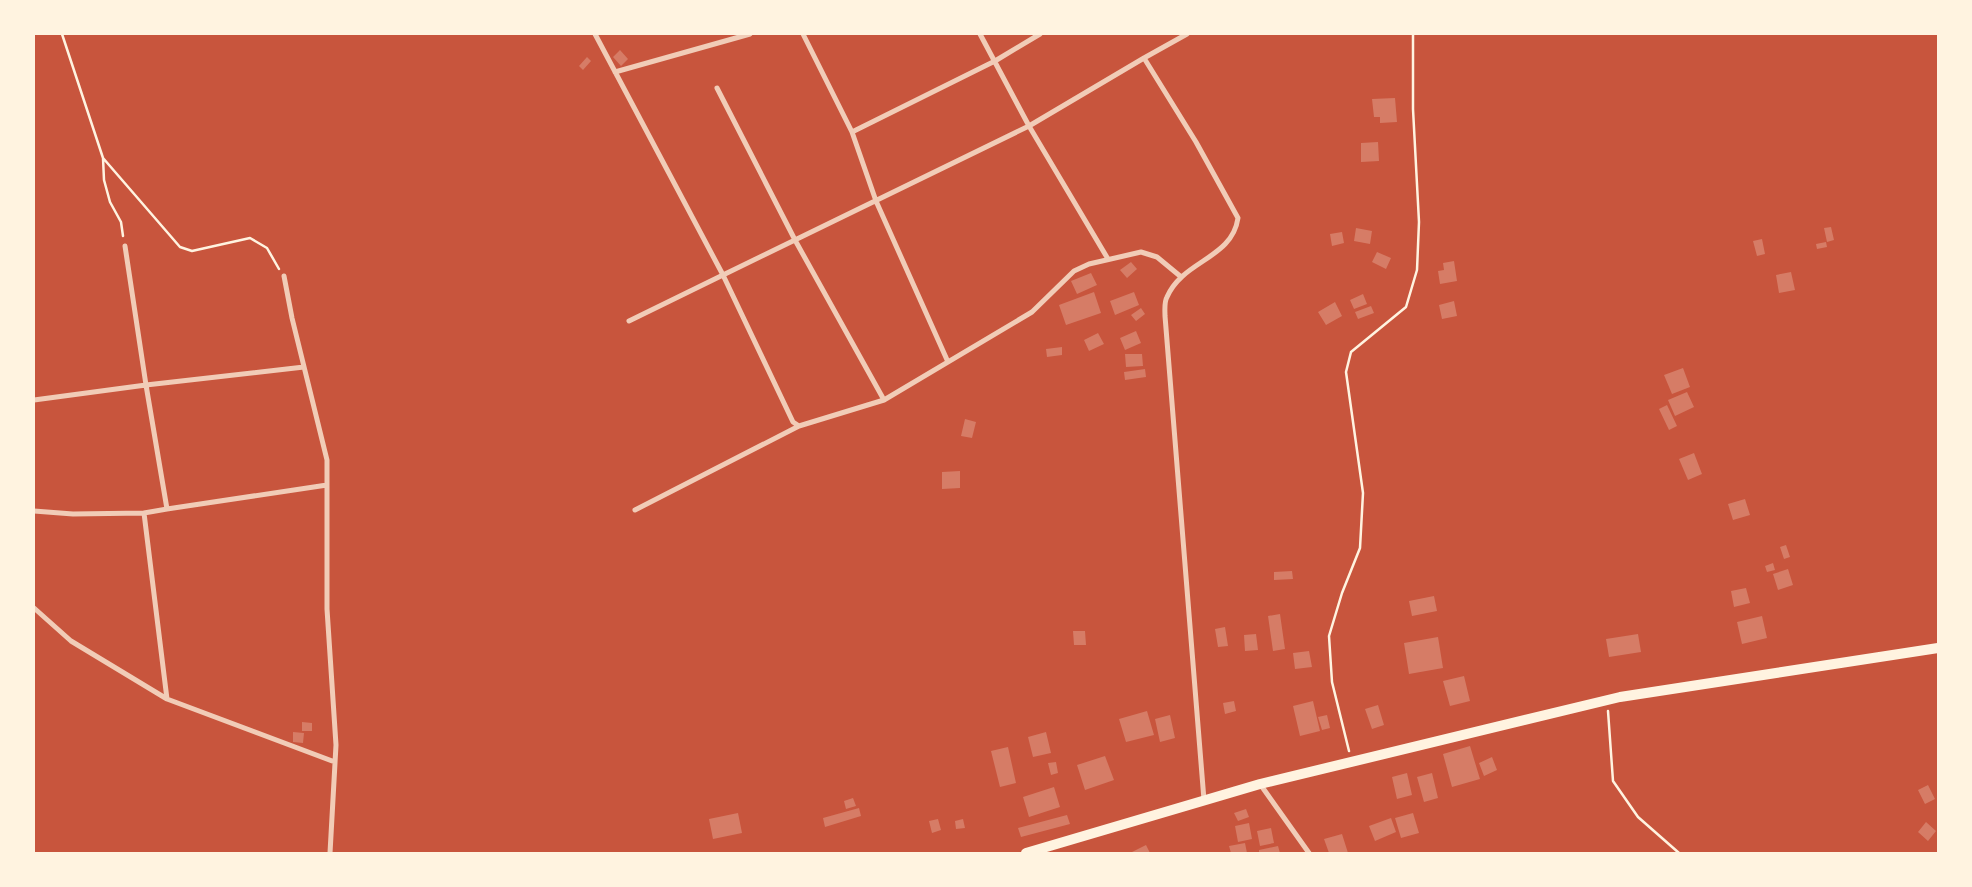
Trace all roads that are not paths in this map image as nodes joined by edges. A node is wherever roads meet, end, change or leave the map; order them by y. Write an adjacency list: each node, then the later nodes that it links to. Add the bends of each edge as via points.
1 (595, 34): 9 (street)
2 (750, 34): 9 (street)
3 (803, 34): 12 (street)
4 (980, 34): 8 (street)
5 (1040, 34): 8 (street)
6 (1187, 34): 7 (street)
7 (1144, 58): 11 (street); 19 (street, via 1238,218 1236,231 1229,243)
8 (995, 60): 11 (street); 12 (street)
9 (615, 72): 17 (street)
10 (717, 88): 14 (street)
11 (1030, 126): 13 (street); 16 (street)
12 (852, 132): 13 (street)
13 (876, 201): 14 (street); 21 (street)
14 (795, 240): 17 (street); 25 (street)
15 (125, 246): 23 (street)
16 (1108, 259): 19 (street, via 1141,252 1157,257); 21 (street, via 1074,271 1032,312)
17 (723, 275): 20 (street); 26 (street, via 793,422)
18 (284, 276): 22 (street)
19 (1180, 276): 37 (street, via 1166,298 1165,316)
20 (629, 321)
21 (948, 362): 25 (street)
22 (304, 366): 23 (street); 27 (street, via 327,460)
23 (146, 384): 24 (street); 28 (street)
24 (34, 400)
25 (884, 400): 26 (street)
26 (799, 426): 29 (street)
27 (327, 486): 28 (street); 35 (street, via 327,609)
28 (167, 509): 31 (street)
29 (635, 510)
30 (34, 511): 31 (street)
31 (144, 513): 34 (street)
32 (34, 608): 34 (street, via 71,641)
33 (1938, 648): 36 (main road, via 1607,700)
34 (167, 699): 35 (street)
35 (335, 762): 38 (street)
36 (1260, 784): 37 (main road); 40 (street)
37 (1204, 800): 39 (main road)
38 (330, 853)
39 (1026, 853)
40 (1309, 853)

